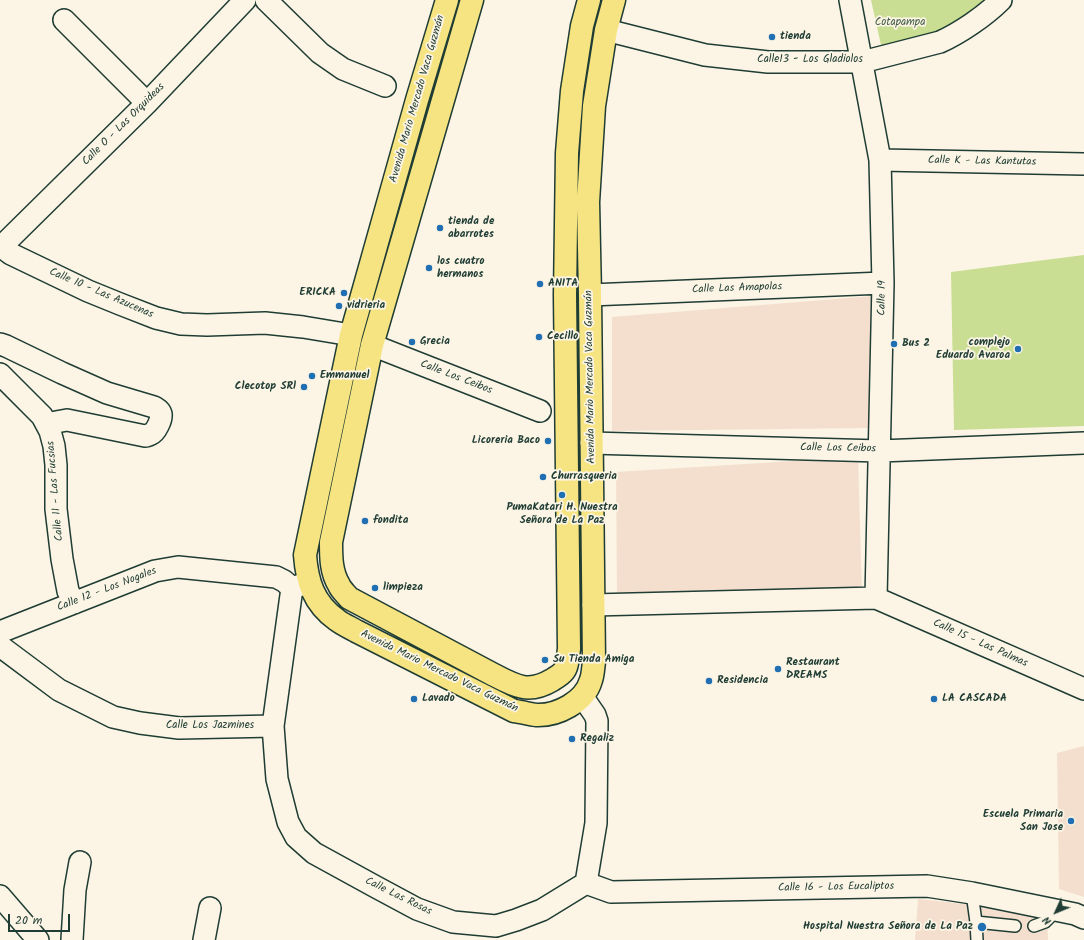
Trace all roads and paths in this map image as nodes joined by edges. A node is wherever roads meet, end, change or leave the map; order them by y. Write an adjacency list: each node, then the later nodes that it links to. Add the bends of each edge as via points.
1 (245, 0): 14 (street, Calle O - Las Orquideas)
2 (266, 0): 13 (street, via 320,53 343,69)
3 (447, 0): 21 (main road, Avenida Mario Mercado Vaca Guzmán)
4 (472, 0): 23 (main road, Avenida Mario Mercado Vaca Guzmán)
5 (588, 0): 10 (main road)
6 (614, 0): 11 (main road, Avenida Mario Mercado Vaca Guzmán)
7 (850, 0): 12 (street, Calle 19)
8 (1001, 0): 12 (street, Calle13 - Los Gladiolos, via 991,10 940,42)
9 (64, 20): 14 (street)
10 (582, 26): 11 (main road); 19 (main road, via 572,91 567,153)
11 (606, 30): 12 (street, Calle13 - Los Gladiolos, via 705,55 768,62); 20 (main road, Avenida Mario Mercado Vaca Guzmán, via 594,106 588,202)
12 (862, 62): 15 (street, Calle 19)
13 (386, 86)
14 (147, 103): 17 (street, Calle O - Las Orquideas)
15 (880, 160): 16 (street, Calle K - Las Kantutas); 18 (street, Calle 19)
16 (1084, 164)
17 (0, 247): 21 (street, Calle 10 - Las Azucenas, via 88,290 156,318 181,324 264,323)
18 (883, 284): 20 (street, Calle Las Amapolas); 29 (street, Calle 19)
19 (565, 295): 20 (main road); 37 (main road, via 569,649 566,668)
20 (590, 295): 28 (main road, Avenida Mario Mercado Vaca Guzmán)
21 (351, 335): 23 (main road); 31 (main road, Avenida Mario Mercado Vaca Guzmán, via 305,554 306,572)
22 (0, 344): 26 (street, via 107,393 154,407 161,416 157,429 145,436 67,420)
23 (372, 345): 25 (street, Calle Los Ceibos); 30 (main road, Avenida Mario Mercado Vaca Guzmán, via 332,542)
24 (0, 374): 26 (street, Calle 11 - Las Fucsias, via 42,416)
25 (540, 411)
26 (47, 425): 33 (street, Calle 11 - Las Fucsias, via 54,446 56,509 62,559 68,591)
27 (1084, 442): 29 (street, Calle Los Ceibos)
28 (591, 443): 29 (street, Calle Los Ceibos); 34 (main road, Avenida Mario Mercado Vaca Guzmán)
29 (880, 450): 32 (street, Calle 19)
30 (334, 573): 31 (main road); 37 (main road, Avenida Mario Mercado Vaca Guzmán, via 339,586 349,598 516,686 534,688)
31 (301, 585): 33 (street, Calle 12 - Los Nogales, via 276,577 178,567 155,571); 39 (main road, Avenida Mario Mercado Vaca Guzmán, via 336,619 356,631 514,711 537,715 551,714 568,708); 40 (street, Calle Las Rosas)
32 (876, 598): 34 (street); 38 (street, Calle 15 - Las Palmas)
33 (74, 603): 35 (street, Calle 12 - Los Nogales)
34 (593, 605): 39 (main road, Avenida Mario Mercado Vaca Guzmán, via 594,662 591,680)
35 (0, 632)
36 (0, 646): 40 (street, Calle Los Jazmines, via 59,690 113,717 179,728)
37 (558, 677): 39 (main road)
38 (1084, 689)
39 (582, 696): 42 (street, via 597,721 596,823)
40 (273, 726): 42 (street, Calle Las Rosas, via 277,780 288,822 296,837 314,853 417,909 452,922 496,926 542,910)
41 (80, 862): 52 (street, via 75,890)
42 (586, 883): 43 (street, Calle 16 - Los Eucaliptos, via 611,892 927,886)
43 (972, 893): 46 (street, Calle 16 - Los Eucaliptos); 48 (lane)
44 (0, 896): 51 (street)
45 (210, 908): 53 (street)
46 (1056, 910): 47 (street, Calle 16 - Los Eucaliptos); 50 (lane, via 1045,922)
47 (1084, 918)
48 (976, 922): 49 (lane); 54 (lane)
49 (1015, 926)
50 (1034, 926)
51 (38, 940)
52 (72, 940)
53 (204, 940)
54 (977, 940)

